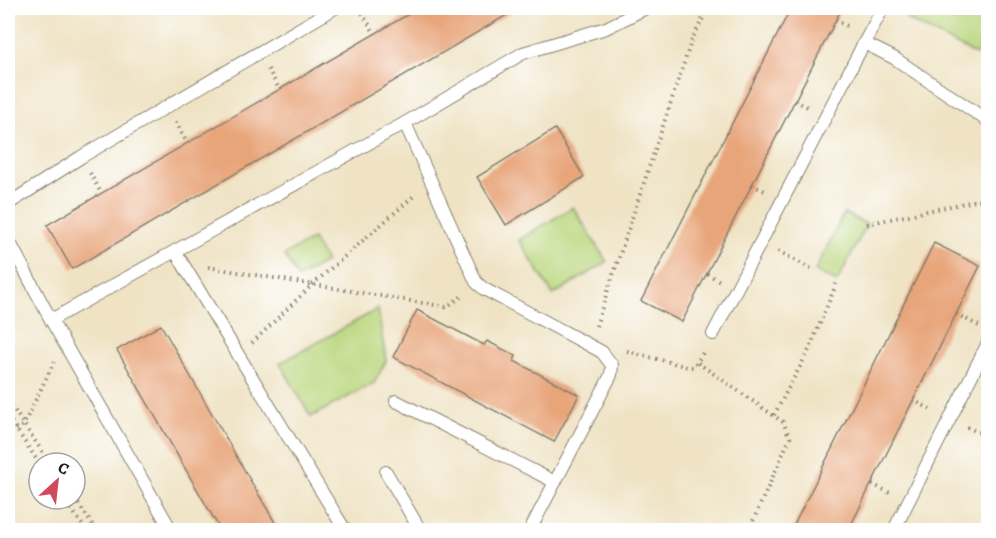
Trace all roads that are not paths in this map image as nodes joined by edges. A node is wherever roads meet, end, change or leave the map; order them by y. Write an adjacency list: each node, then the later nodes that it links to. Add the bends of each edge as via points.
1 (335, 8): 7 (lane)
2 (646, 8): 6 (lane, via 606,28 523,53)
3 (883, 8): 4 (lane)
4 (864, 43): 5 (lane, via 894,58); 11 (lane)
5 (988, 121)
6 (405, 123): 9 (lane); 15 (lane, via 478,284 590,345 610,360 611,375)
7 (8, 204)
8 (8, 239): 10 (lane)
9 (175, 251): 10 (lane); 17 (lane)
10 (51, 320): 16 (lane)
11 (713, 334)
12 (988, 343): 20 (lane)
13 (396, 401): 15 (lane)
14 (386, 472): 18 (lane)
15 (555, 482): 19 (lane)
16 (171, 531)
17 (345, 531)
18 (420, 531)
19 (530, 531)
20 (894, 531)

